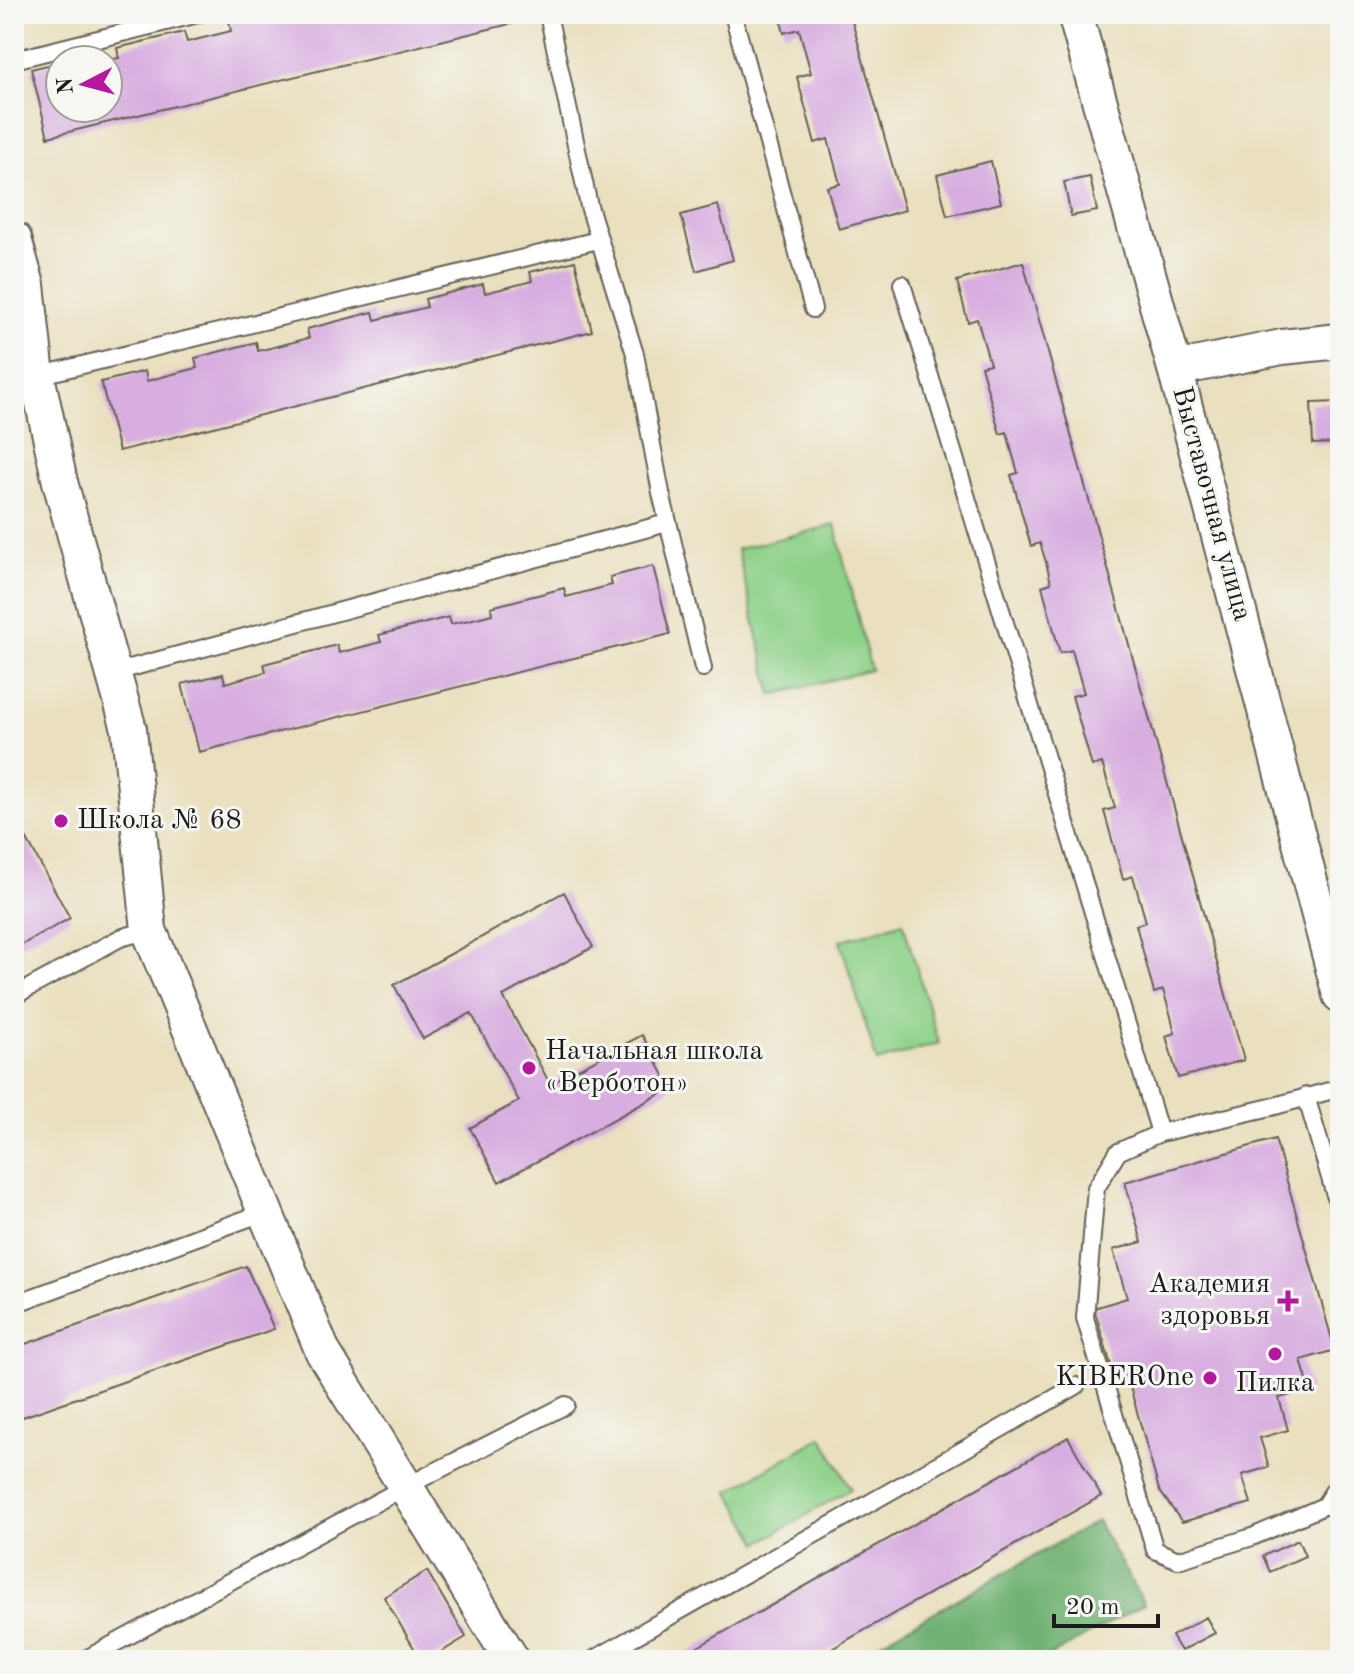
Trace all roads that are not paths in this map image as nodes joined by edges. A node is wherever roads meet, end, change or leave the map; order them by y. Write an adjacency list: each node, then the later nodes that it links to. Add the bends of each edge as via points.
1 (198, 14): 5 (lane)
2 (548, 14): 7 (lane)
3 (733, 14): 10 (lane)
4 (1075, 14): 12 (street, Выставочная улица)
5 (14, 60)
6 (14, 239): 9 (street)
7 (598, 240): 13 (lane); 14 (lane, via 635,354)
8 (902, 284): 23 (lane)
9 (20, 289): 13 (street)
10 (813, 309)
11 (1340, 341): 12 (street)
12 (1175, 369): 17 (street, Выставочная улица)
13 (37, 376): 16 (street, via 60,482)
14 (667, 523): 15 (lane); 16 (lane)
15 (703, 668)
16 (115, 672): 18 (street, via 129,729)
17 (1328, 901): 19 (street, Выставочная улица)
18 (149, 930): 20 (lane, via 120,938); 24 (street)
19 (1340, 995)
20 (14, 996)
21 (1340, 1088): 22 (lane)
22 (1306, 1096): 23 (lane); 25 (lane)
23 (1160, 1133): 29 (lane, via 1118,1152 1096,1188 1085,1318 1155,1550 1178,1560 1252,1537 1324,1506)
24 (265, 1212): 26 (lane); 30 (street, via 323,1352)
25 (1340, 1212)
26 (14, 1304)
27 (1076, 1386): 33 (lane)
28 (566, 1405): 30 (lane)
29 (1340, 1481)
30 (405, 1487): 31 (lane); 32 (street)
31 (84, 1660)
32 (512, 1660)
33 (593, 1660)

